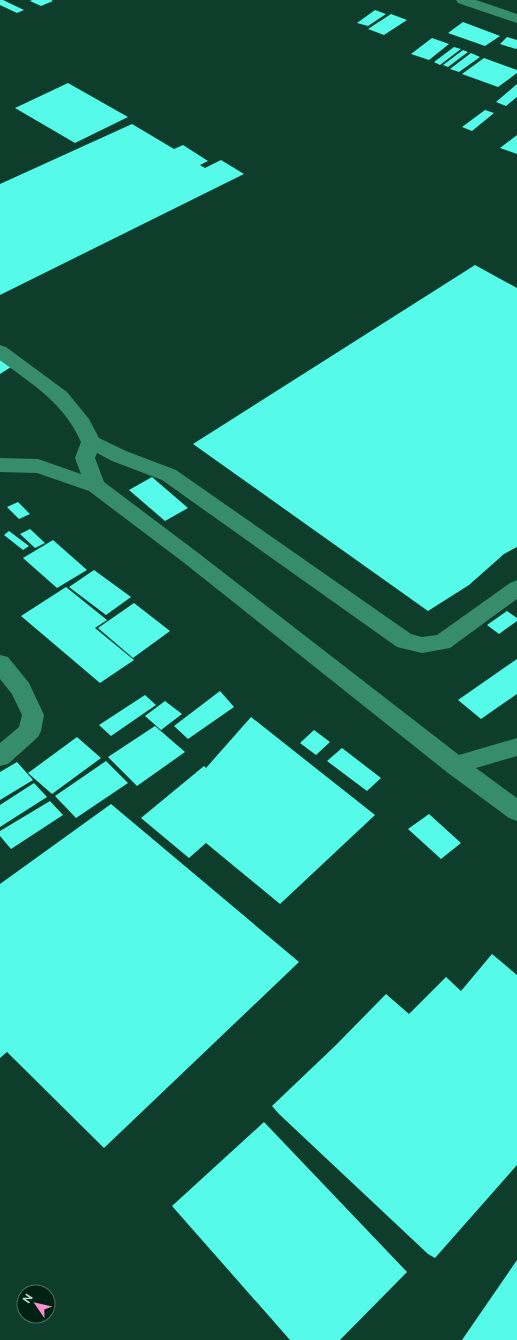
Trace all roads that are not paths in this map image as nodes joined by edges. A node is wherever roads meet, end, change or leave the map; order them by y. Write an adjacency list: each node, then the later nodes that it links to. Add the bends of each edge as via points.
1 (463, 0): 2 (lane)
2 (517, 19)
3 (0, 351): 4 (lane, via 60,396 82,423)
4 (91, 442): 6 (lane, via 84,458); 7 (lane, via 169,475 405,641 422,645 442,642)
5 (0, 465): 6 (lane, via 38,466)
6 (96, 486): 11 (lane)
7 (517, 588)
8 (0, 663): 10 (lane, via 21,689 33,715 30,731)
9 (517, 747): 11 (lane)
10 (0, 757)
11 (456, 766): 12 (lane)
12 (517, 811)

